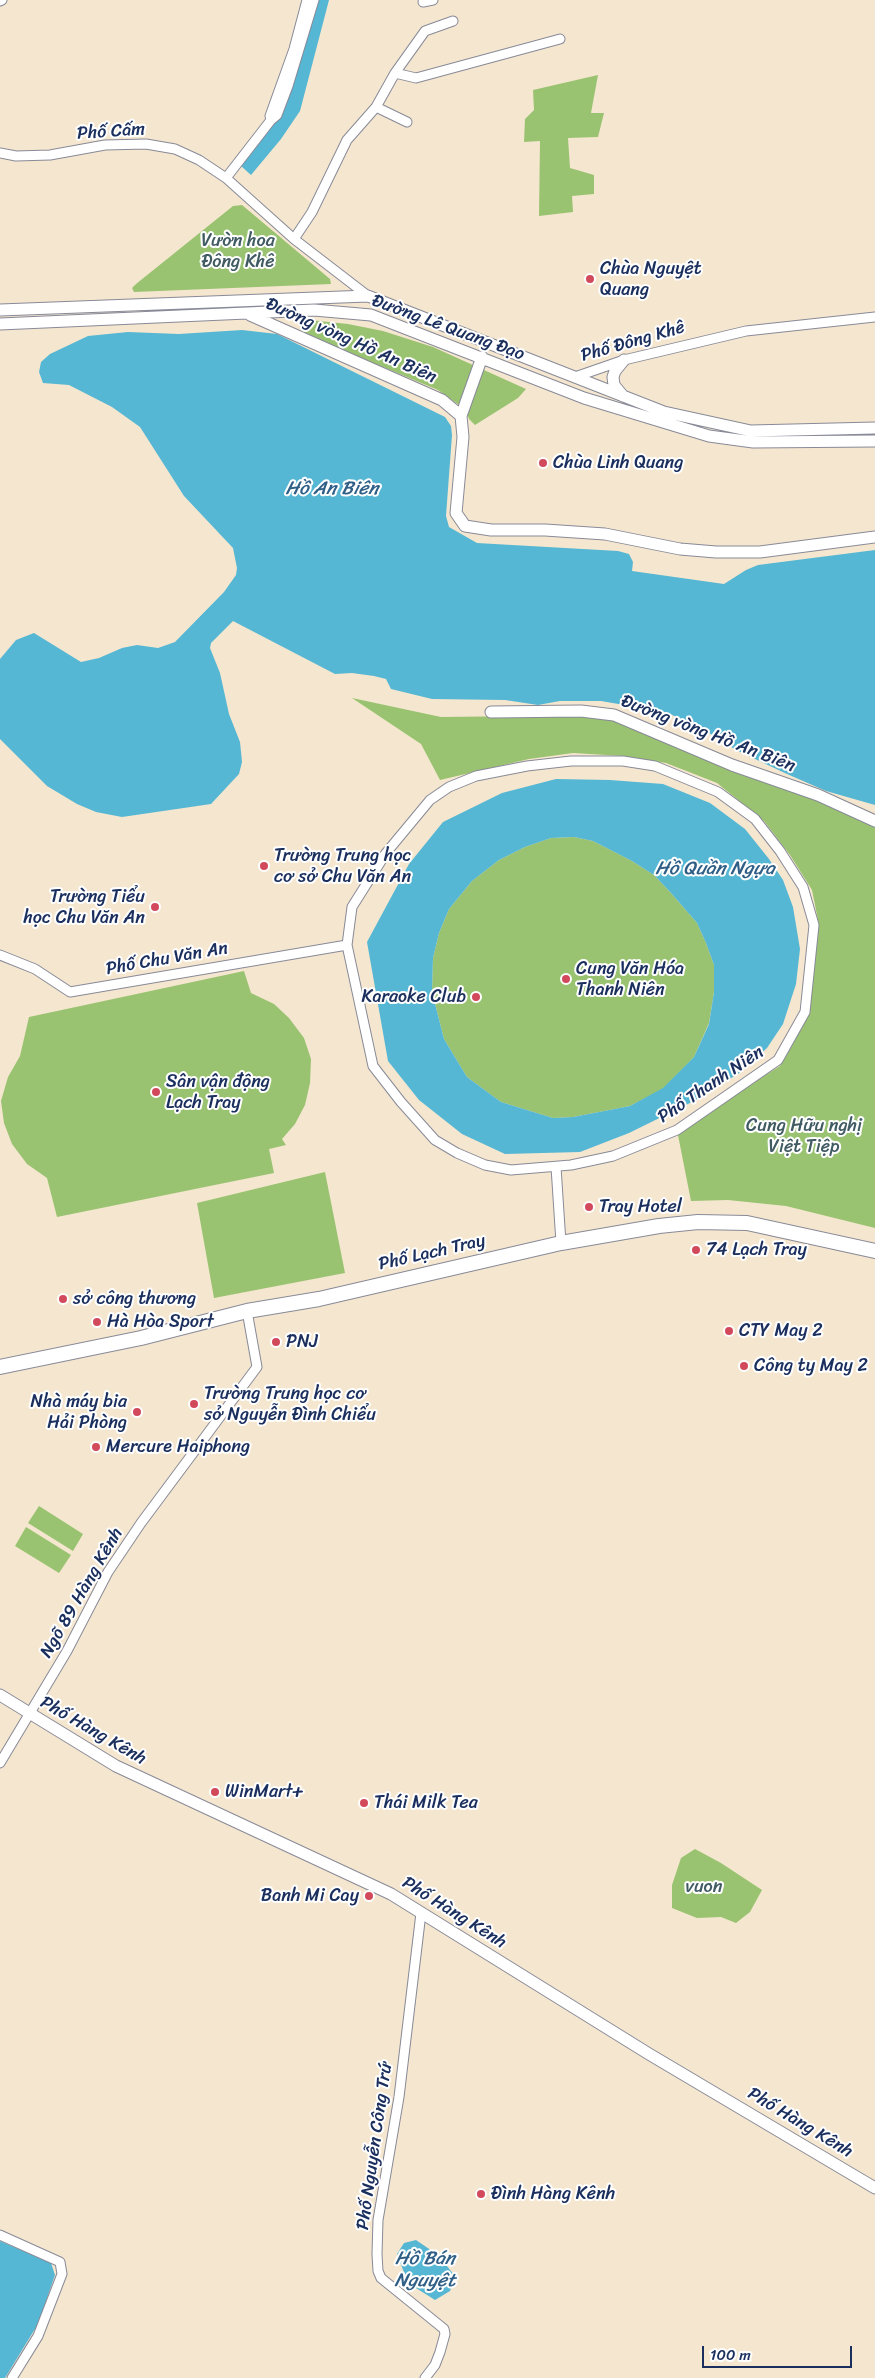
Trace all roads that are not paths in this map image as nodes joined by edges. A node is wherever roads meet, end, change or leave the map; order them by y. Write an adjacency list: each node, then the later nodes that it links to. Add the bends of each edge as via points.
1 (307, 0): 7 (street)
2 (314, 0): 7 (street)
3 (434, 0): 4 (street)
4 (423, 2)
5 (452, 20): 8 (street, via 426,31)
6 (560, 39): 8 (street, via 416,78)
7 (297, 50): 12 (street, via 277,115)
8 (395, 73): 9 (street)
9 (376, 107): 10 (street); 14 (street, via 347,140 312,212)
10 (407, 122)
11 (0, 153): 12 (street, Phố Cấm, via 50,155 105,145 146,144 174,149 199,160)
12 (226, 178): 13 (street, Phố Cấm)
13 (240, 193): 14 (street, Phố Đông Khê)
14 (294, 239): 15 (street, Phố Đông Khê)
15 (368, 296): 16 (street, Đường Lê Quang Đạo); 19 (street); 24 (street, Phố Đông Khê)
16 (223, 303): 17 (street, Đường Lê Quang Đạo); 18 (street, Đường vòng Hồ An Biên)
17 (0, 310)
18 (246, 314): 19 (street, Đường Lê Quang Đạo, via 314,310); 21 (street, Đường Lê Quang Đạo); 27 (street, Đường vòng Hồ An Biên, via 442,400)
19 (371, 315): 22 (street, Đường Lê Quang Đạo)
20 (875, 317): 23 (street, Phố Đông Khê, via 746,331)
21 (0, 324)
22 (482, 358): 25 (street, Đường Lê Quang Đạo); 27 (street)
23 (624, 360): 24 (street, Phố Đông Khê); 26 (street, via 613,377 614,385)
24 (575, 377): 25 (street); 26 (street)
25 (568, 392): 29 (street, Đường Lê Quang Đạo, via 661,423 716,437 790,443)
26 (623, 396): 28 (street, via 664,412 751,430)
27 (461, 416): 30 (street, via 463,437 456,513 465,526 604,534 680,549 716,552 760,552)
28 (875, 428)
29 (875, 441)
30 (875, 537)
31 (491, 712): 32 (street, Đường vòng Hồ An Biên, via 581,711 614,715 732,765 818,795)
32 (875, 821)
33 (348, 945): 34 (street, Phố Chu Văn An, via 70,992 35,969); 35 (street, Phố Thanh Niên, via 374,1066 435,1140 485,1165 511,1170); 35 (street, Phố Thanh Niên, via 352,907 386,853 430,800 449,787 476,776 571,761 623,761 655,766 718,792 755,819 803,887 814,925 805,1012 778,1060 677,1130 613,1156)
34 (0, 955)
35 (556, 1168): 36 (street)
36 (561, 1243): 37 (main road, Phố Lạch Tray, via 698,1222 747,1223); 38 (main road, Phố Lạch Tray, via 319,1299)
37 (875, 1251)
38 (247, 1311): 39 (main road, Phố Lạch Tray, via 150,1336); 41 (street, Ngõ 89 Hàng Kênh, via 257,1367 108,1572)
39 (0, 1367)
40 (0, 1695): 41 (street, Phố Hàng Kênh)
41 (30, 1715): 42 (street, Ngõ 89 Hàng Kênh); 43 (street, Phố Hàng Kênh, via 116,1766 391,1894)
42 (0, 1764)
43 (421, 1913): 44 (street, Phố Hàng Kênh); 47 (street, Phố Nguyễn Công Trứ, via 399,2097 378,2220 377,2254 381,2278 444,2329 440,2352)
44 (875, 2188)
45 (0, 2235): 46 (street, via 60,2262 62,2274 38,2336)
46 (12, 2378)
47 (425, 2378)

